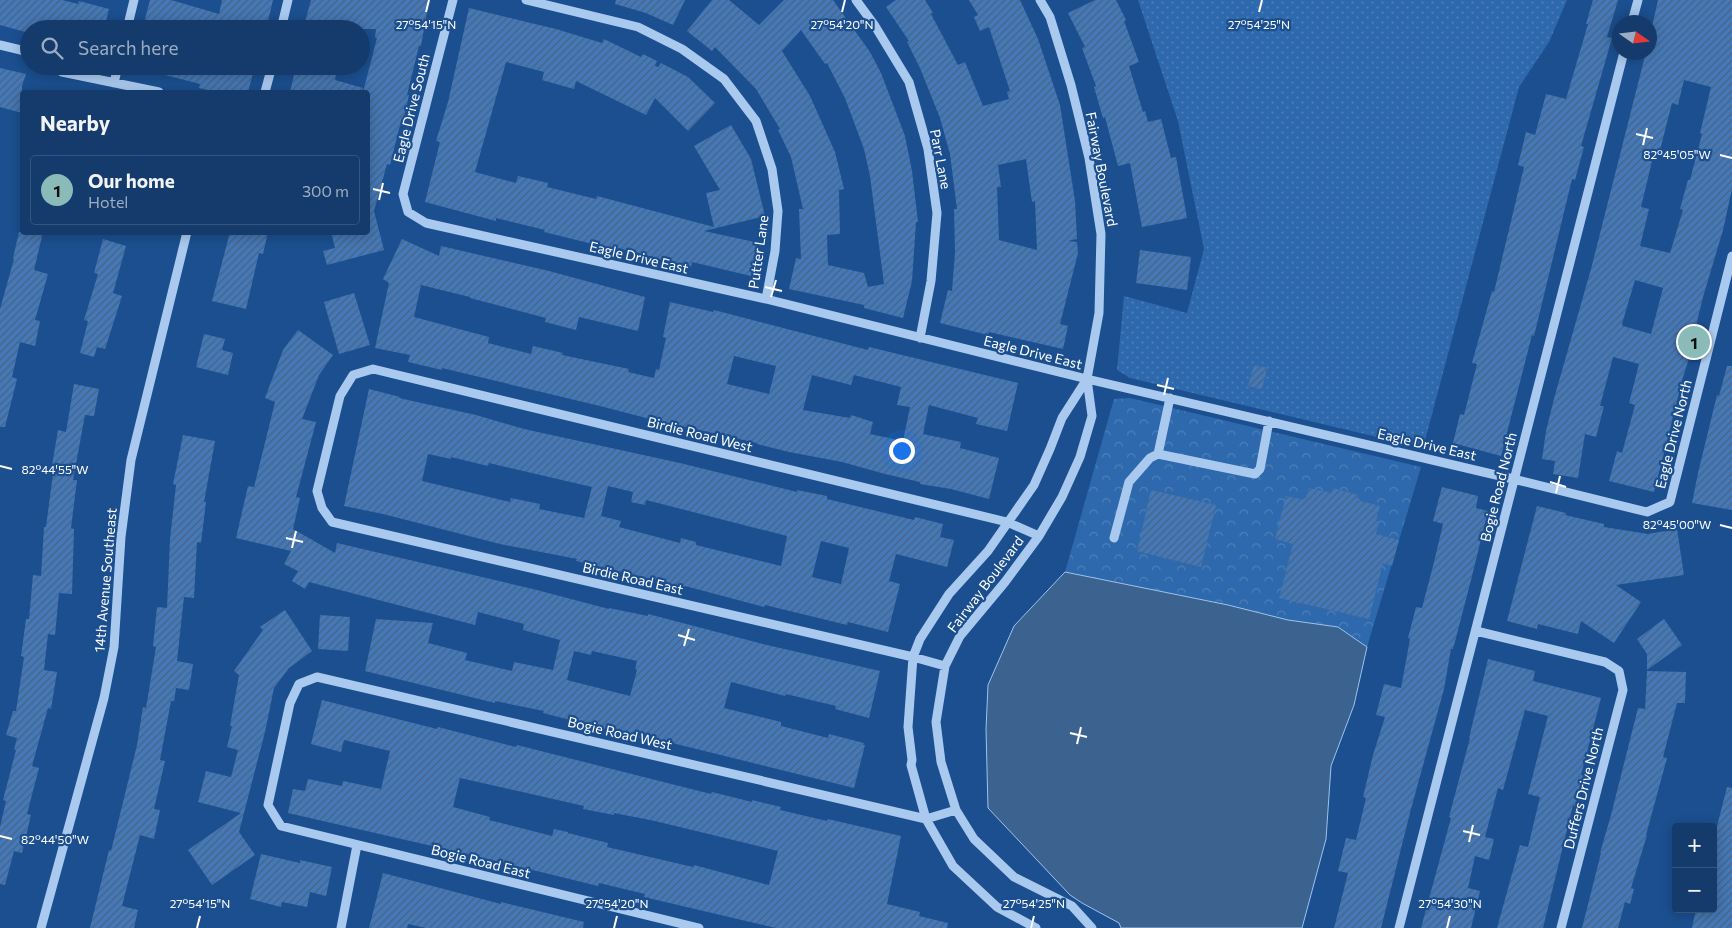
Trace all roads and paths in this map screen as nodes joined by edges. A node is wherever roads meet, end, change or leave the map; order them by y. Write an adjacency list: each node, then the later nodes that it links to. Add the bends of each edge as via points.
1 (134, 0): 9 (street)
2 (288, 0): 10 (street)
3 (453, 0): 20 (street, Eagle Drive South)
4 (526, 0): 23 (street, Putter Lane, via 638,27 682,49 724,79 756,120 772,169 778,211)
5 (856, 0): 24 (street, Parr Lane, via 908,82 928,149 937,213 931,281)
6 (1040, 0): 26 (street, Fairway Boulevard, via 1050,17 1071,85 1089,158 1101,234 1099,313)
7 (1638, 0): 8 (street)
8 (1634, 15)
9 (129, 20)
10 (283, 20)
11 (0, 45): 12 (street)
12 (20, 50)
13 (1622, 60): 30 (street, Bogie Road North)
14 (76, 75): 17 (street)
15 (116, 75): 17 (street)
16 (270, 75): 19 (street)
17 (114, 83): 18 (street)
18 (149, 90)
19 (266, 90)
20 (403, 194): 23 (street, Eagle Drive East, via 408,212 426,223)
21 (186, 235): 42 (street, 14th Avenue Southeast, via 131,460 121,538 114,647 104,698)
22 (1732, 256): 31 (street, Eagle Drive North)
23 (766, 299): 24 (street, Eagle Drive East)
24 (920, 338): 26 (street, Eagle Drive East)
25 (353, 375): 32 (street, Birdie Road West, via 373,369); 36 (street, Birdie Road East, via 340,396 317,491 322,508 332,522)
26 (1087, 379): 27 (street, Eagle Drive East); 32 (street, Fairway Boulevard, via 1062,418 1034,484); 33 (street, Fairway Boulevard, via 1092,416 1080,457)
27 (1170, 398): 28 (street, Eagle Drive East); 29 (street)
28 (1268, 422): 29 (street, via 1260,469 1255,474); 30 (street, Eagle Drive East)
29 (1158, 454): 34 (street, via 1150,458 1129,482)
30 (1513, 479): 31 (street, Eagle Drive East, via 1647,512); 35 (street, Bogie Road North)
31 (1670, 502)
32 (1007, 522): 33 (street, Birdie Road West); 36 (street, Fairway Boulevard, via 988,551 949,594 920,639)
33 (1039, 536): 37 (street, Fairway Boulevard, via 1006,582 960,636)
34 (1114, 538)
35 (1476, 631): 47 (street, Bogie Road North); 48 (street, Duffers Drive North, via 1604,662 1619,672 1623,690)
36 (913, 657): 37 (street, Birdie Road East); 40 (street, Fairway Boulevard, via 908,727 910,765)
37 (945, 666): 39 (street, Fairway Boulevard, via 936,722 941,762)
38 (268, 805): 40 (street, Bogie Road West, via 290,703 299,684 317,676); 41 (street, Bogie Road East, via 281,826)
39 (956, 810): 40 (street, Bogie Road West); 46 (street, Fairway Boulevard, via 974,839 1014,878 1072,906)
40 (926, 819): 45 (street, Fairway Boulevard, via 953,866 997,907)
41 (357, 845): 43 (street); 44 (street, Bogie Road East)
42 (41, 928)
43 (341, 928)
44 (699, 928)
45 (1036, 928)
46 (1092, 928)
47 (1399, 928)
48 (1561, 928)

